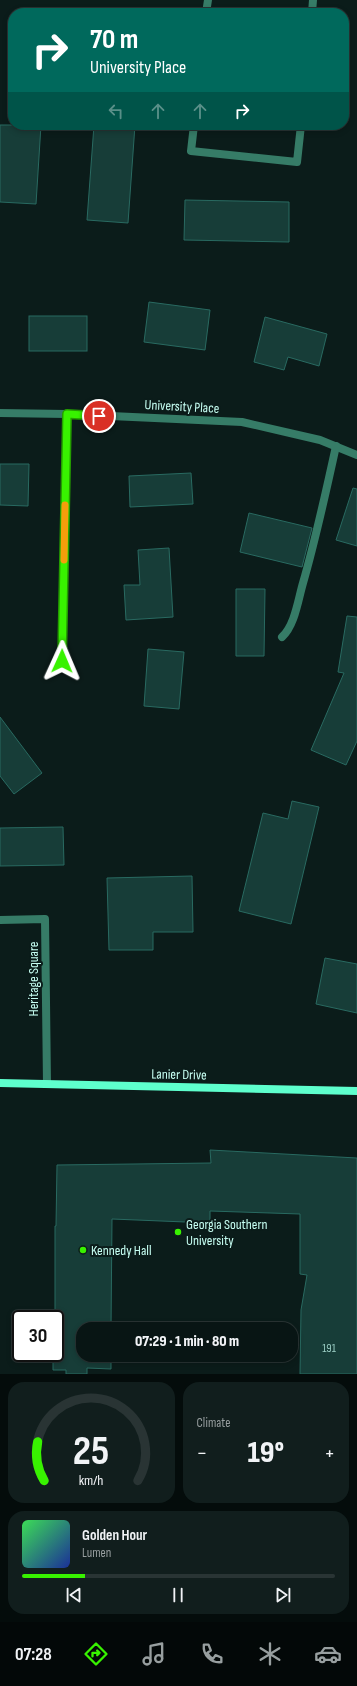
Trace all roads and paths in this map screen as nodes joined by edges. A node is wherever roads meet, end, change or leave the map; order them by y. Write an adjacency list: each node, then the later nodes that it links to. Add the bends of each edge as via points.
1 (193, 130): 2 (street, via 191,152 297,162)
2 (300, 130)
3 (0, 413): 4 (street, University Place)
4 (67, 414): 5 (street, University Place, via 242,422); 8 (street)
5 (336, 446): 6 (street, University Place); 7 (street, via 315,541 298,602 288,632)
6 (357, 455)
7 (282, 637)
8 (62, 661)
9 (0, 920): 11 (street, Heritage Square, via 46,920)
10 (0, 1083): 11 (street, Lanier Drive)
11 (47, 1084): 12 (street, Lanier Drive)
12 (357, 1092)

